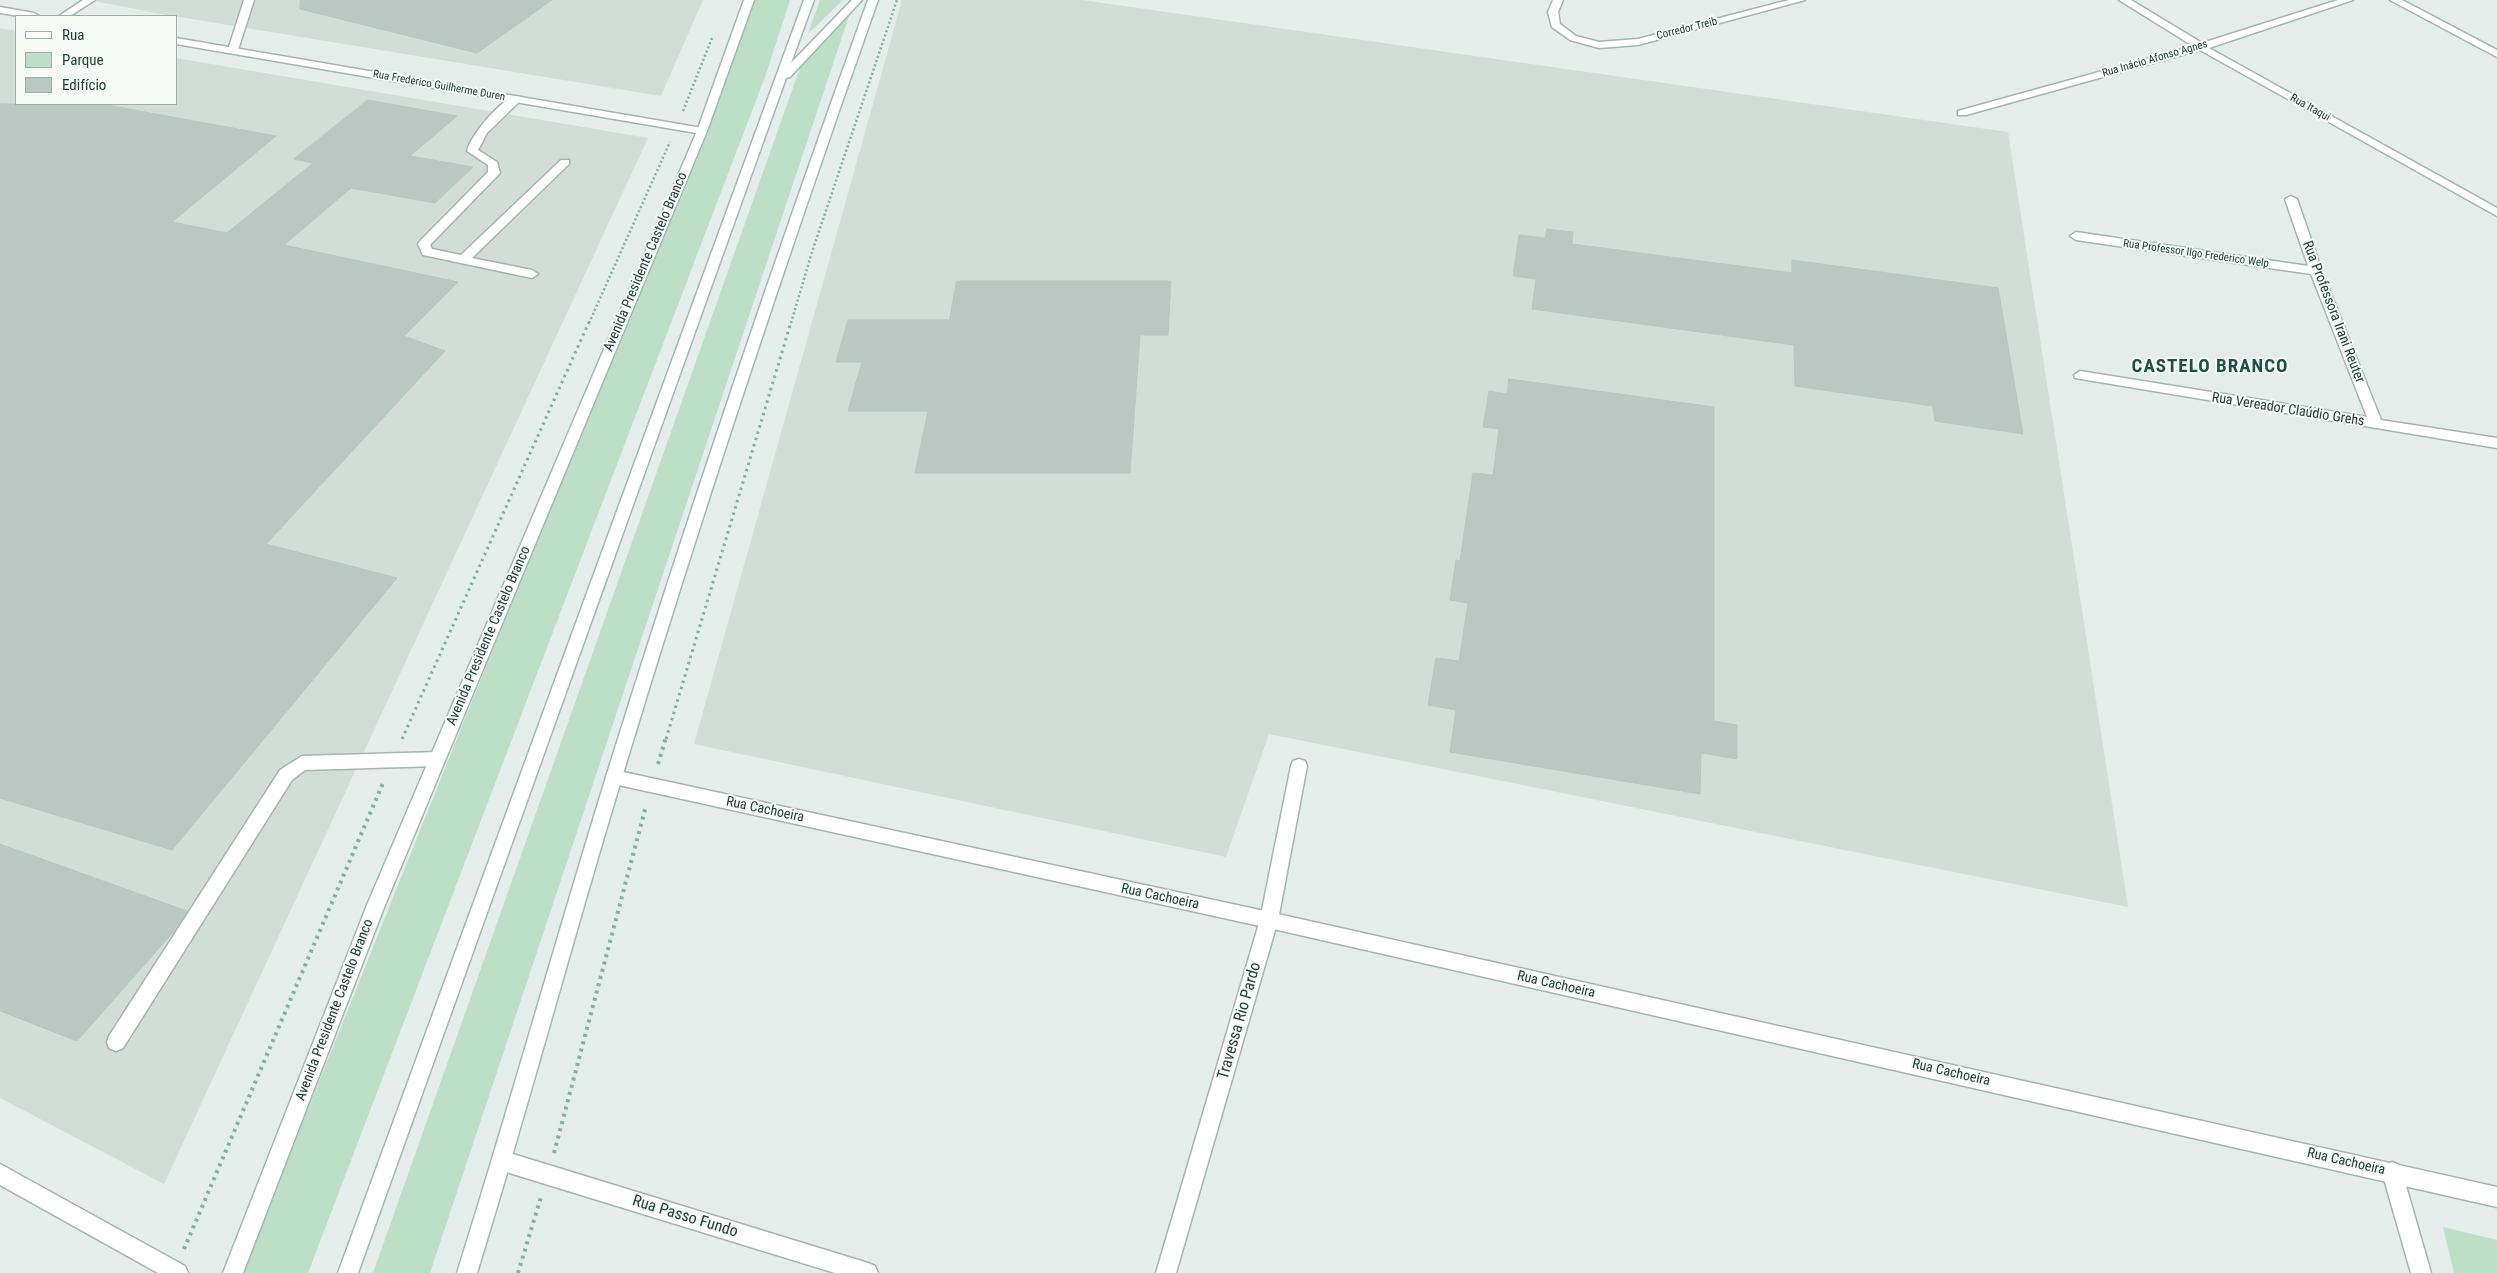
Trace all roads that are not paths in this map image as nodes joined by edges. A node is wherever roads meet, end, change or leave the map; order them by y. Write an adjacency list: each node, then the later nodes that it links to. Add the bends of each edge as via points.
1 (90, 0): 14 (street)
2 (249, 0): 17 (street)
3 (749, 0): 22 (street, Avenida Presidente Castelo Branco)
4 (809, 0): 19 (street)
5 (857, 0): 19 (street)
6 (873, 0): 35 (street, via 782,252)
7 (1558, 0): 8 (street, Corredor Treib, via 1553,12 1555,25 1573,38 1599,45 1638,42)
8 (1800, 0)
9 (2124, 0): 16 (street, Rua Itaqui)
10 (2348, 0): 16 (street, Rua Inácio Afonso Agnes)
11 (2395, 0): 18 (street)
12 (0, 10): 13 (street)
13 (28, 15)
14 (66, 15)
15 (178, 41): 17 (street, Rua Frederico Guilherme Duren)
16 (2201, 46): 21 (street, Rua Inácio Afonso Agnes); 25 (street, Rua Itaqui)
17 (233, 50): 20 (street, Rua Frederico Guilherme Duren)
18 (2497, 54)
19 (781, 80): 44 (street)
20 (516, 99): 22 (street, Rua Frederico Guilherme Duren); 27 (street, via 472,146 472,151 492,164 494,173 424,244 426,252)
21 (1962, 114)
22 (702, 132): 33 (street, Avenida Presidente Castelo Branco)
23 (565, 162): 27 (street)
24 (2291, 199): 28 (street, Rua Professora Irani Reuter)
25 (2497, 213)
26 (2076, 236): 28 (street, Rua Professor Ilgo Frederico Welp)
27 (464, 259): 29 (street)
28 (2316, 271): 31 (street, Rua Professora Irani Reuter)
29 (532, 274)
30 (2080, 376): 31 (street, Rua Vereador Claúdio Grehs)
31 (2377, 425): 32 (street, Rua Vereador Claúdio Grehs)
32 (2497, 442)
33 (437, 759): 37 (street, via 302,763 286,775); 43 (street, Avenida Presidente Castelo Branco, via 376,905)
34 (1298, 766): 36 (street, Travessa Rio Pardo)
35 (614, 777): 36 (street, Rua Cachoeira); 38 (street)
36 (1269, 920): 39 (street, Rua Cachoeira); 47 (street, Travessa Rio Pardo)
37 (116, 1042)
38 (503, 1161): 45 (street); 46 (street, Rua Passo Fundo)
39 (2392, 1172): 41 (street, Rua Cachoeira); 48 (street)
40 (0, 1174): 42 (street)
41 (2497, 1197)
42 (176, 1272)
43 (233, 1273)
44 (348, 1273)
45 (467, 1273)
46 (868, 1273)
47 (1166, 1273)
48 (2421, 1273)

